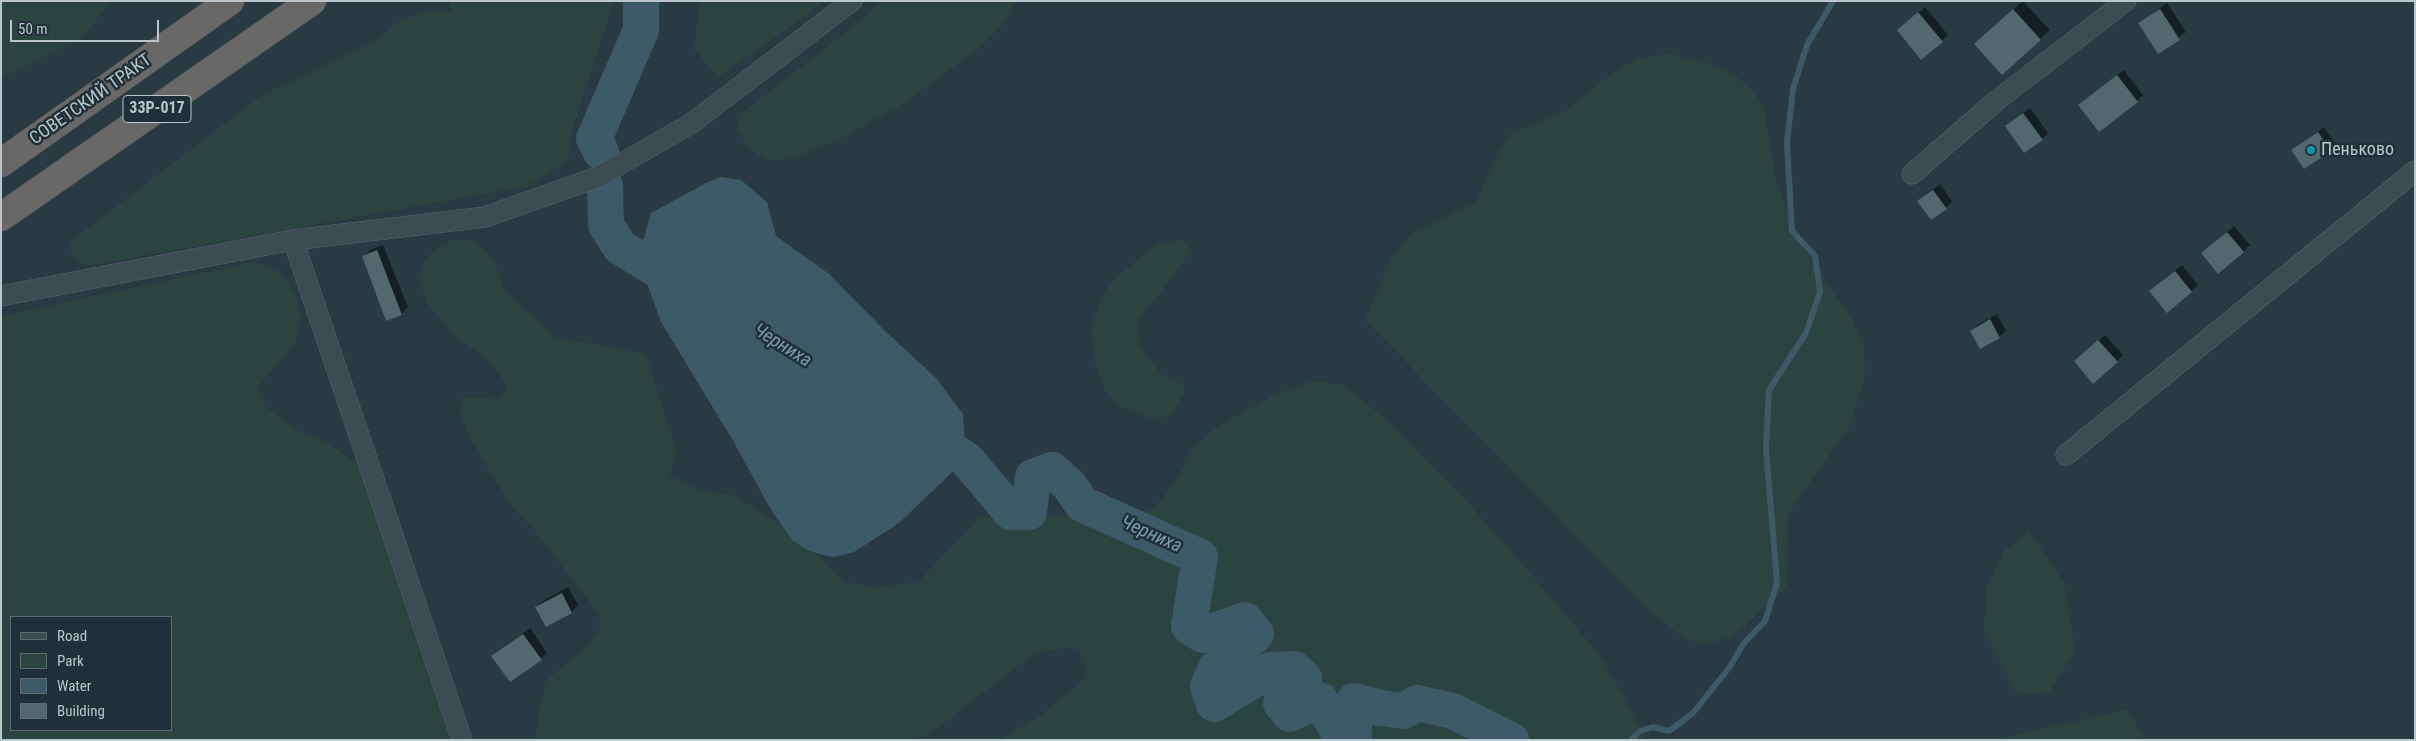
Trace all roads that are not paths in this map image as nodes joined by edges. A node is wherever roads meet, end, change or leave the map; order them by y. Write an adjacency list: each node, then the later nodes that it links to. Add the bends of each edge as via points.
1 (230, 1): 5 (highway, СОВЕТСКИЙ ТРАКТ / 33Р-017)
2 (312, 1): 8 (highway, 33Р-017)
3 (852, 1): 9 (street, via 692,123 598,176 485,217)
4 (2126, 1): 7 (street, via 1996,101)
5 (1, 164)
6 (2415, 171): 11 (street)
7 (1912, 174)
8 (1, 218)
9 (294, 240): 10 (street); 12 (street)
10 (1, 296)
11 (2066, 455)
12 (462, 740)

